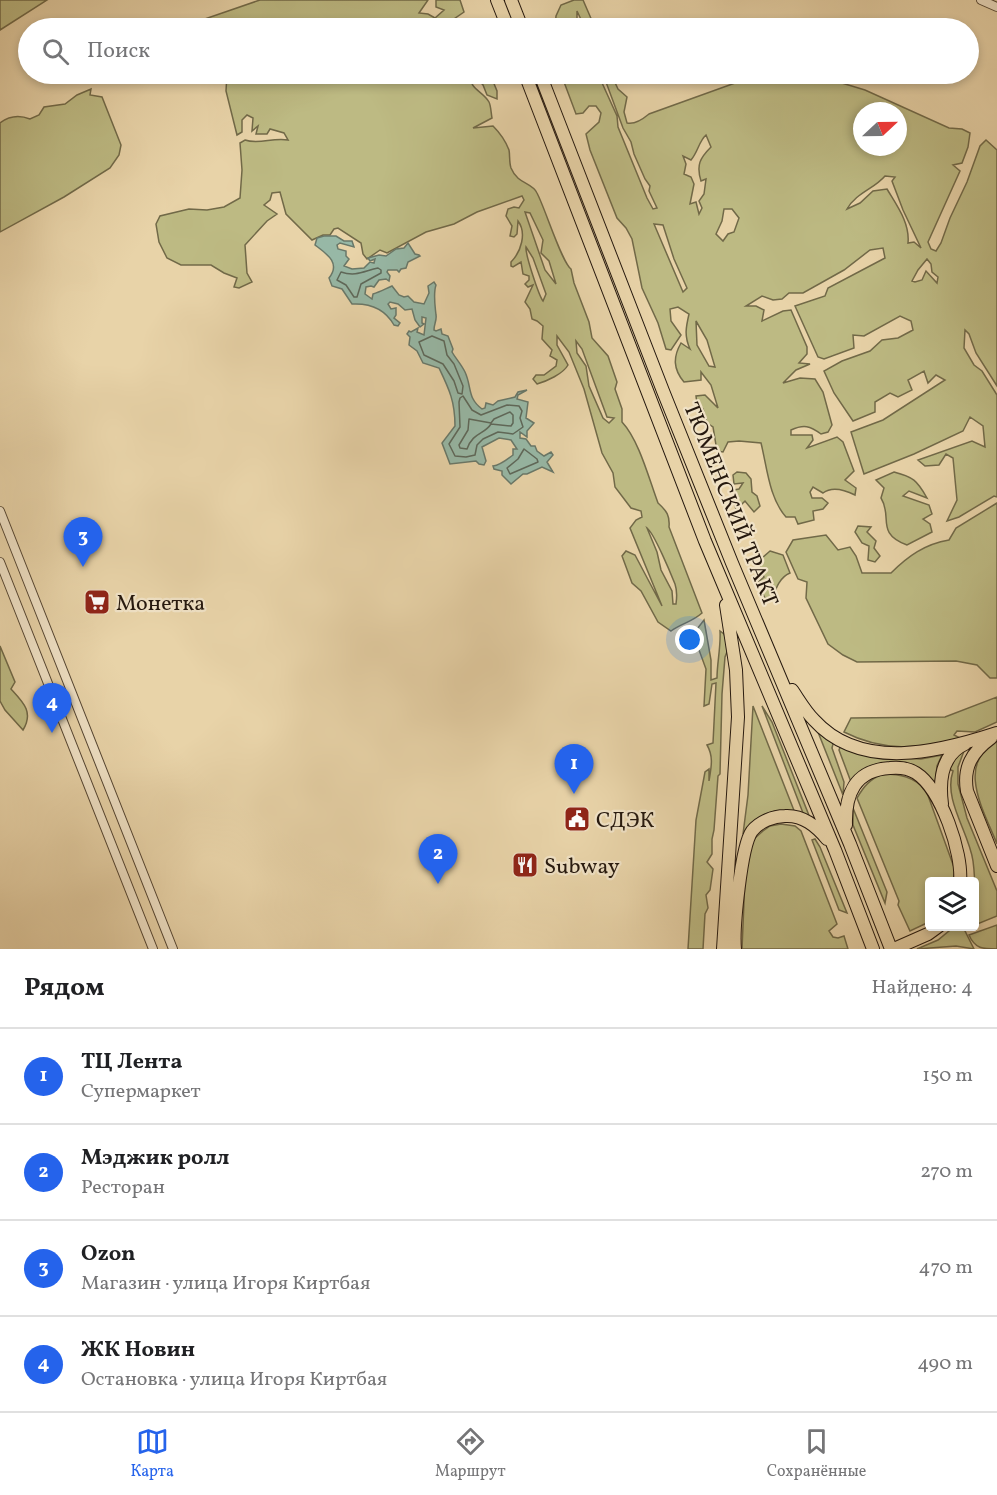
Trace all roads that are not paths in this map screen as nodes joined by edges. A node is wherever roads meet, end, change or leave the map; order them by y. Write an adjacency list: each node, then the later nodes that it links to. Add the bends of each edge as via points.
1 (497, 0): 5 (main road)
2 (511, 0): 6 (main road)
3 (981, 0): 4 (street)
4 (997, 6)
5 (504, 18)
6 (518, 18)
7 (529, 84): 10 (main road, ТЮМЕНСКИЙ ТРАКТ)
8 (544, 84): 12 (main road, ТЮМЕНСКИЙ ТРАКТ, via 671,412)
9 (0, 511): 22 (street)
10 (705, 541): 17 (main road, ТЮМЕНСКИЙ ТРАКТ); 23 (main road, via 732,631 738,696)
11 (0, 562): 21 (street)
12 (773, 658): 14 (main road, via 814,720 844,742 878,753 904,754); 16 (main road, ТЮМЕНСКИЙ ТРАКТ)
13 (997, 733): 14 (main road); 18 (main road, via 971,757 966,772 967,791)
14 (975, 740): 15 (main road, via 959,747 944,765)
15 (943, 811): 16 (main road, via 918,774 898,768 869,772 853,787 847,800); 19 (main road)
16 (850, 844): 26 (main road, ТЮМЕНСКИЙ ТРАКТ)
17 (835, 850): 24 (main road, via 820,831 802,818 773,818 753,830 743,853); 25 (main road, ТЮМЕНСКИЙ ТРАКТ)
18 (997, 866)
19 (960, 877)
20 (933, 931): 26 (main road)
21 (153, 949)
22 (173, 949)
23 (723, 949)
24 (735, 949)
25 (873, 949)
26 (893, 949)

